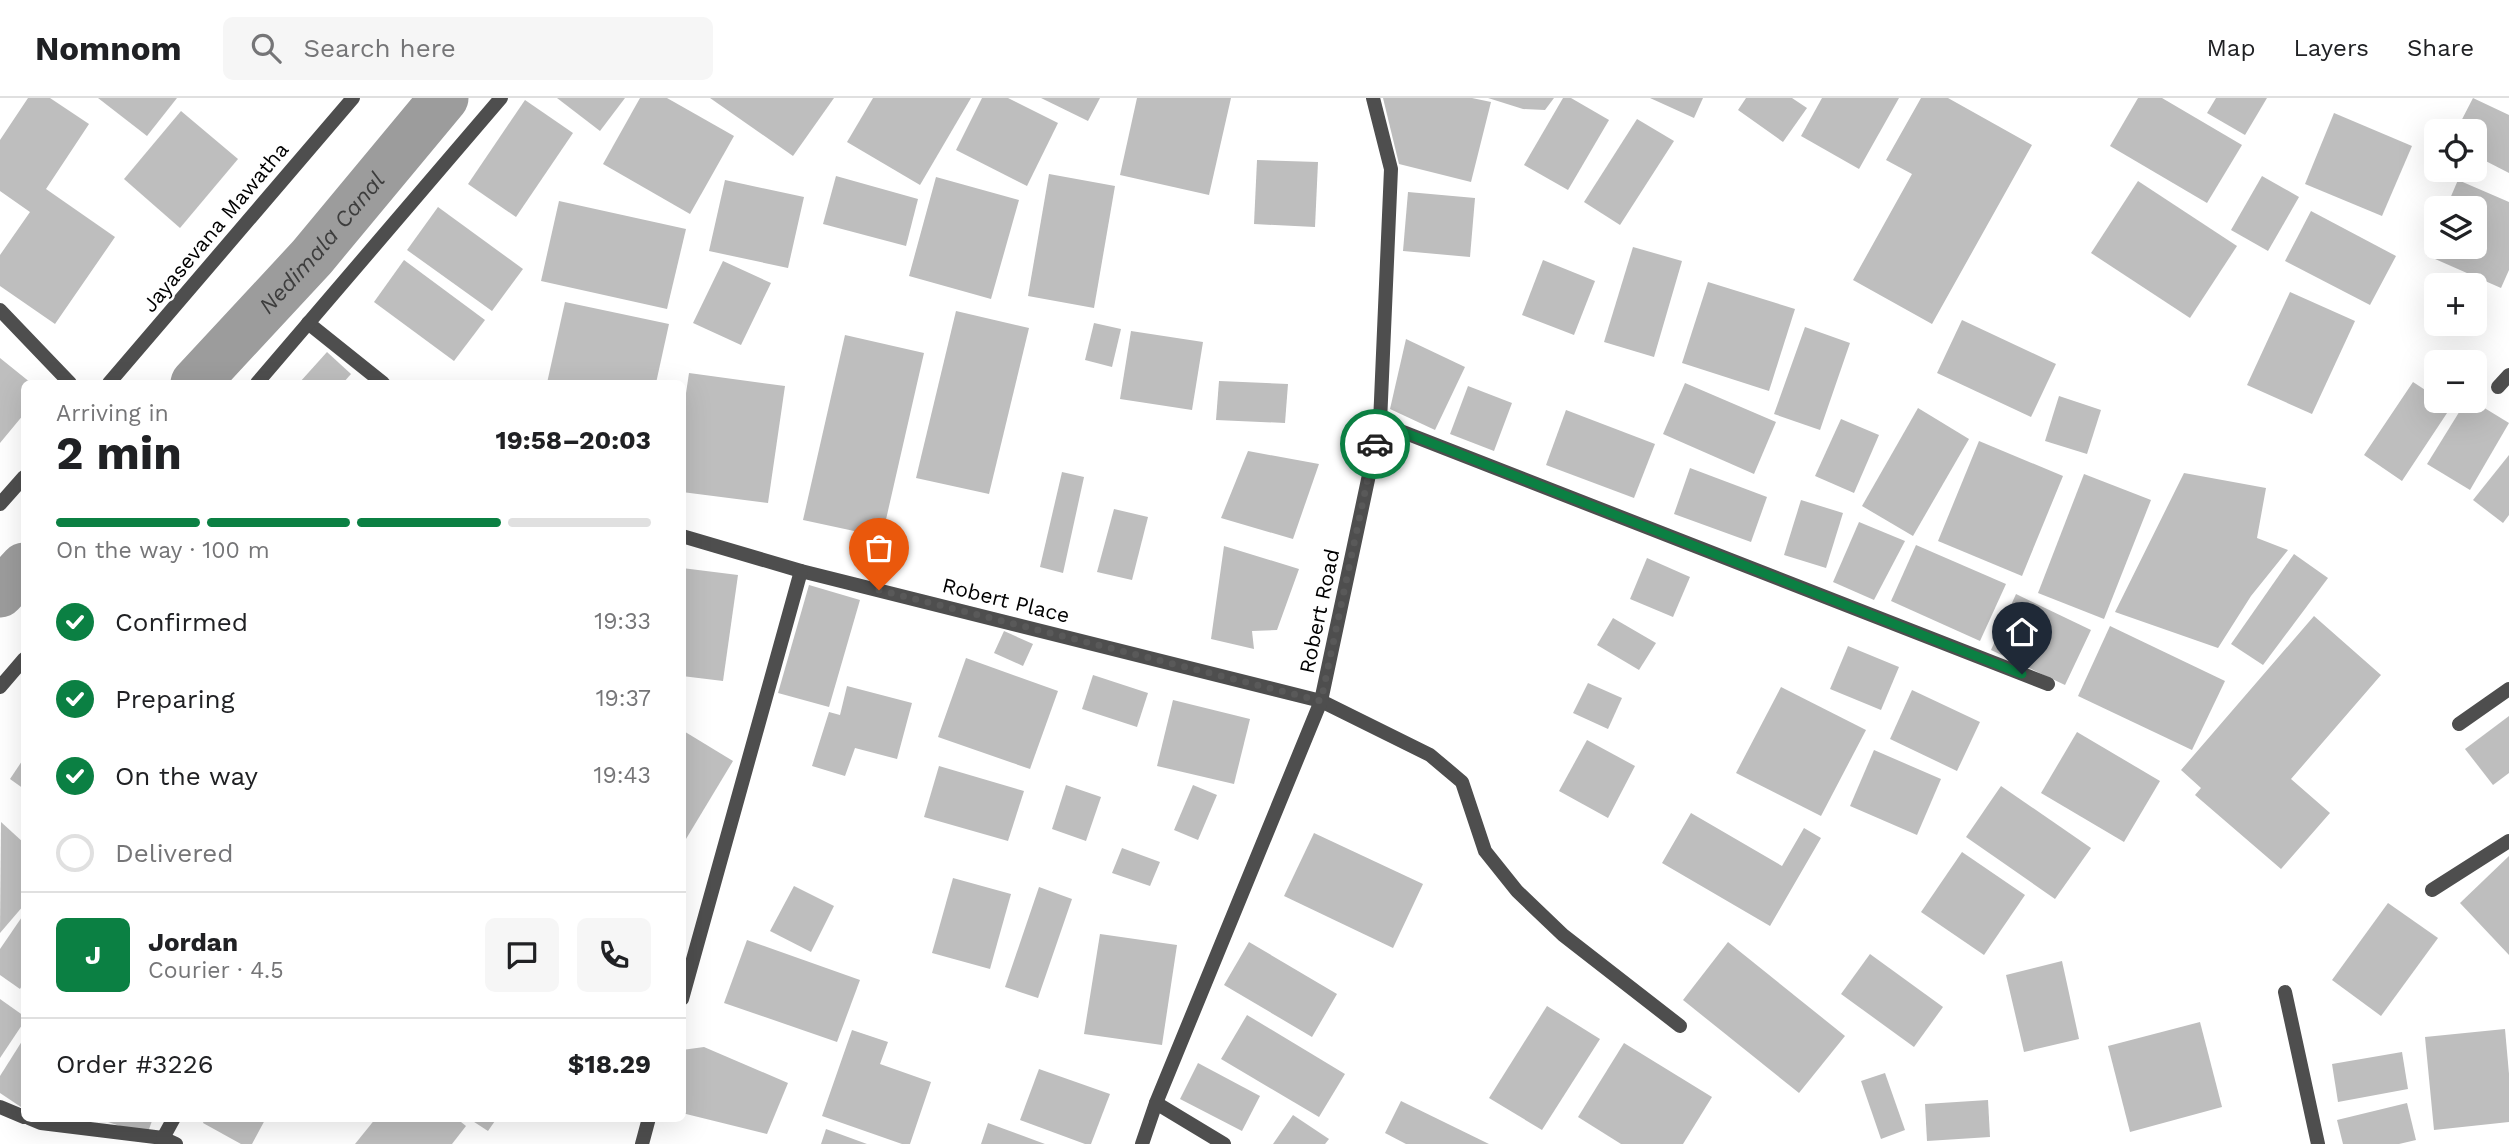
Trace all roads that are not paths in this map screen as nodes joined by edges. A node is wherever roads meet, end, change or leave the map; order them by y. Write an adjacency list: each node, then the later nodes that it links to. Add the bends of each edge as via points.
1 (353, 98): 8 (street, Jayasevana Mawatha)
2 (501, 98): 5 (street)
3 (1373, 98): 12 (street, Robert Road, via 1391,169)
4 (0, 310): 7 (street)
5 (308, 323): 9 (street); 10 (street)
6 (2509, 374): 11 (street)
7 (67, 380)
8 (112, 380)
9 (260, 380)
10 (379, 380)
11 (2498, 387)
12 (1380, 423): 18 (street); 21 (street, Robert Road)
13 (21, 480): 14 (street)
14 (0, 504)
15 (686, 537): 16 (street, Robert Place)
16 (801, 571): 21 (street, Robert Place); 25 (street)
17 (21, 662): 19 (street)
18 (2048, 684)
19 (0, 687)
20 (2509, 689): 22 (street)
21 (1321, 701): 27 (street, Robert Place, via 1430,755 1462,782 1485,851 1517,891 1563,935); 28 (street, Robert Road)
22 (2459, 724)
23 (2509, 841): 24 (street)
24 (2432, 890)
25 (686, 985)
26 (2285, 992): 38 (street)
27 (1680, 1026)
28 (1156, 1103): 36 (street, Robert Road); 37 (street)
29 (0, 1107): 30 (street)
30 (21, 1115)
31 (39, 1122): 34 (street)
32 (173, 1122): 34 (street)
33 (648, 1122): 35 (street)
34 (169, 1141)
35 (642, 1144)
36 (1142, 1144)
37 (1224, 1144)
38 (2318, 1144)

